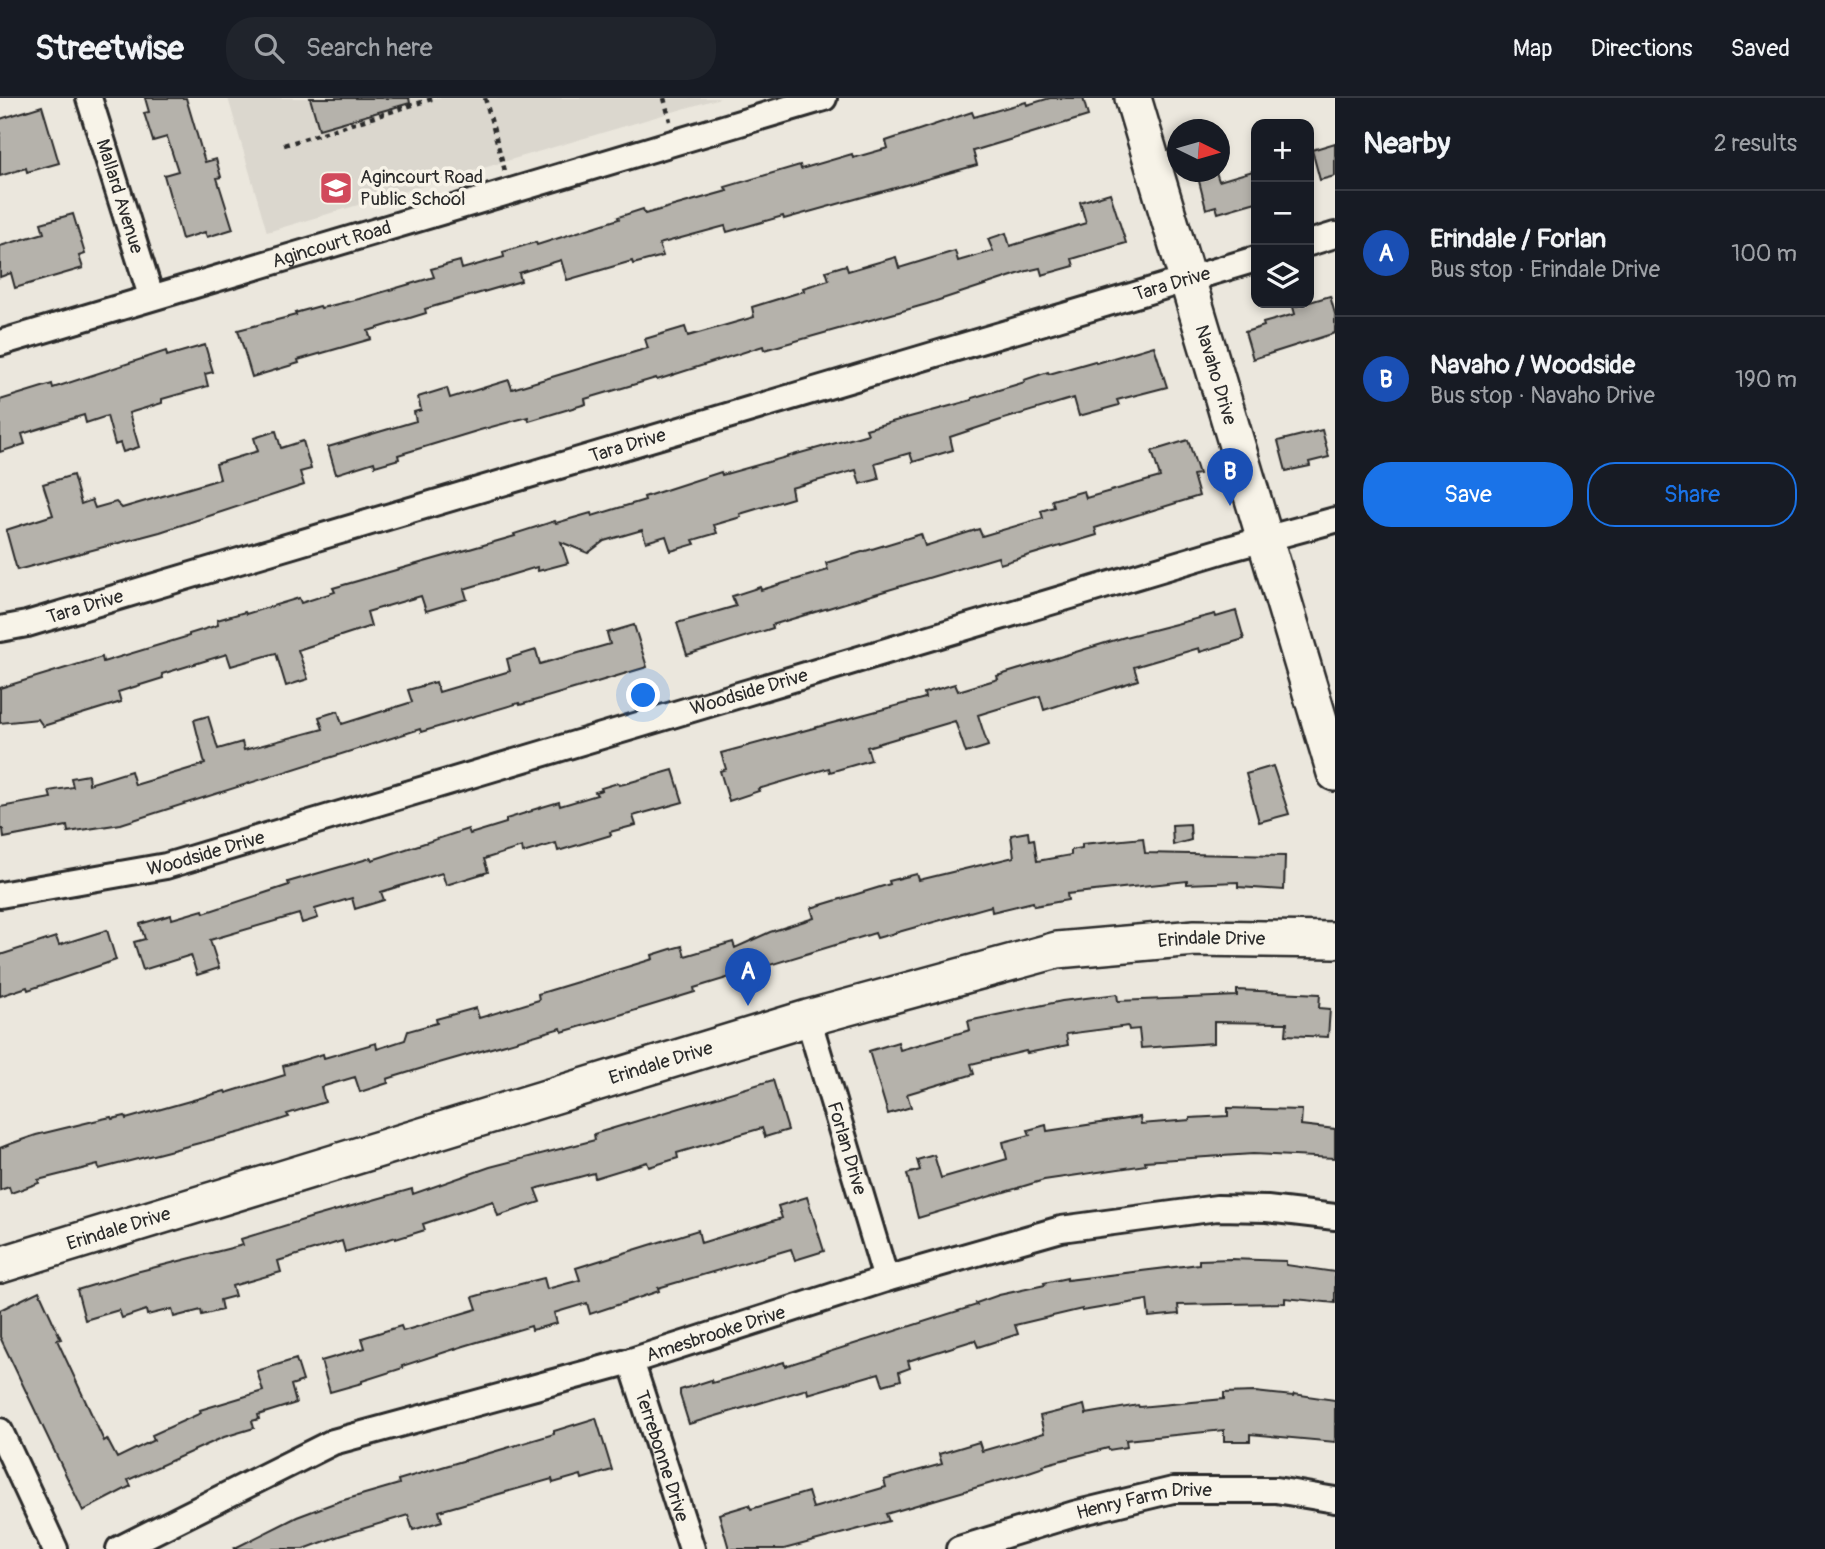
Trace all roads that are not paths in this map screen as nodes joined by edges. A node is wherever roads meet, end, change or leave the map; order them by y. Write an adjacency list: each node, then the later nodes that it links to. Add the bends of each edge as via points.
1 (89, 98): 8 (street, Mallard Avenue)
2 (824, 98): 8 (street, Agincourt Road)
3 (1133, 98): 7 (street, Navaho Drive)
4 (1335, 235): 5 (street)
5 (1314, 241)
6 (1251, 260): 7 (street, Tara Drive)
7 (1188, 279): 11 (street, Navaho Drive); 12 (street, Tara Drive, via 40,621)
8 (151, 296): 9 (street, Agincourt Road)
9 (0, 343)
10 (1335, 520): 11 (street, Woodside Drive)
11 (1265, 538): 13 (street, Navaho Drive); 14 (street, Woodside Drive, via 166,866)
12 (0, 629)
13 (1335, 773)
14 (0, 895)
15 (1335, 940): 16 (street, Erindale Drive, via 1195,938 1058,950)
16 (808, 1018): 18 (street, Erindale Drive); 19 (street, Forlan Drive)
17 (1335, 1217): 19 (street, Amesbrooke Drive, via 1217,1208 1074,1227)
18 (0, 1265)
19 (886, 1279): 20 (street, Amesbrooke Drive)
20 (631, 1361): 24 (street, Amesbrooke Drive, via 333,1442); 25 (street, Terrebonne Drive)
21 (0, 1431): 23 (street)
22 (1335, 1500): 26 (street, Henry Farm Drive, via 1276,1490 1173,1490)
23 (55, 1549)
24 (119, 1549)
25 (692, 1549)
26 (960, 1549)

